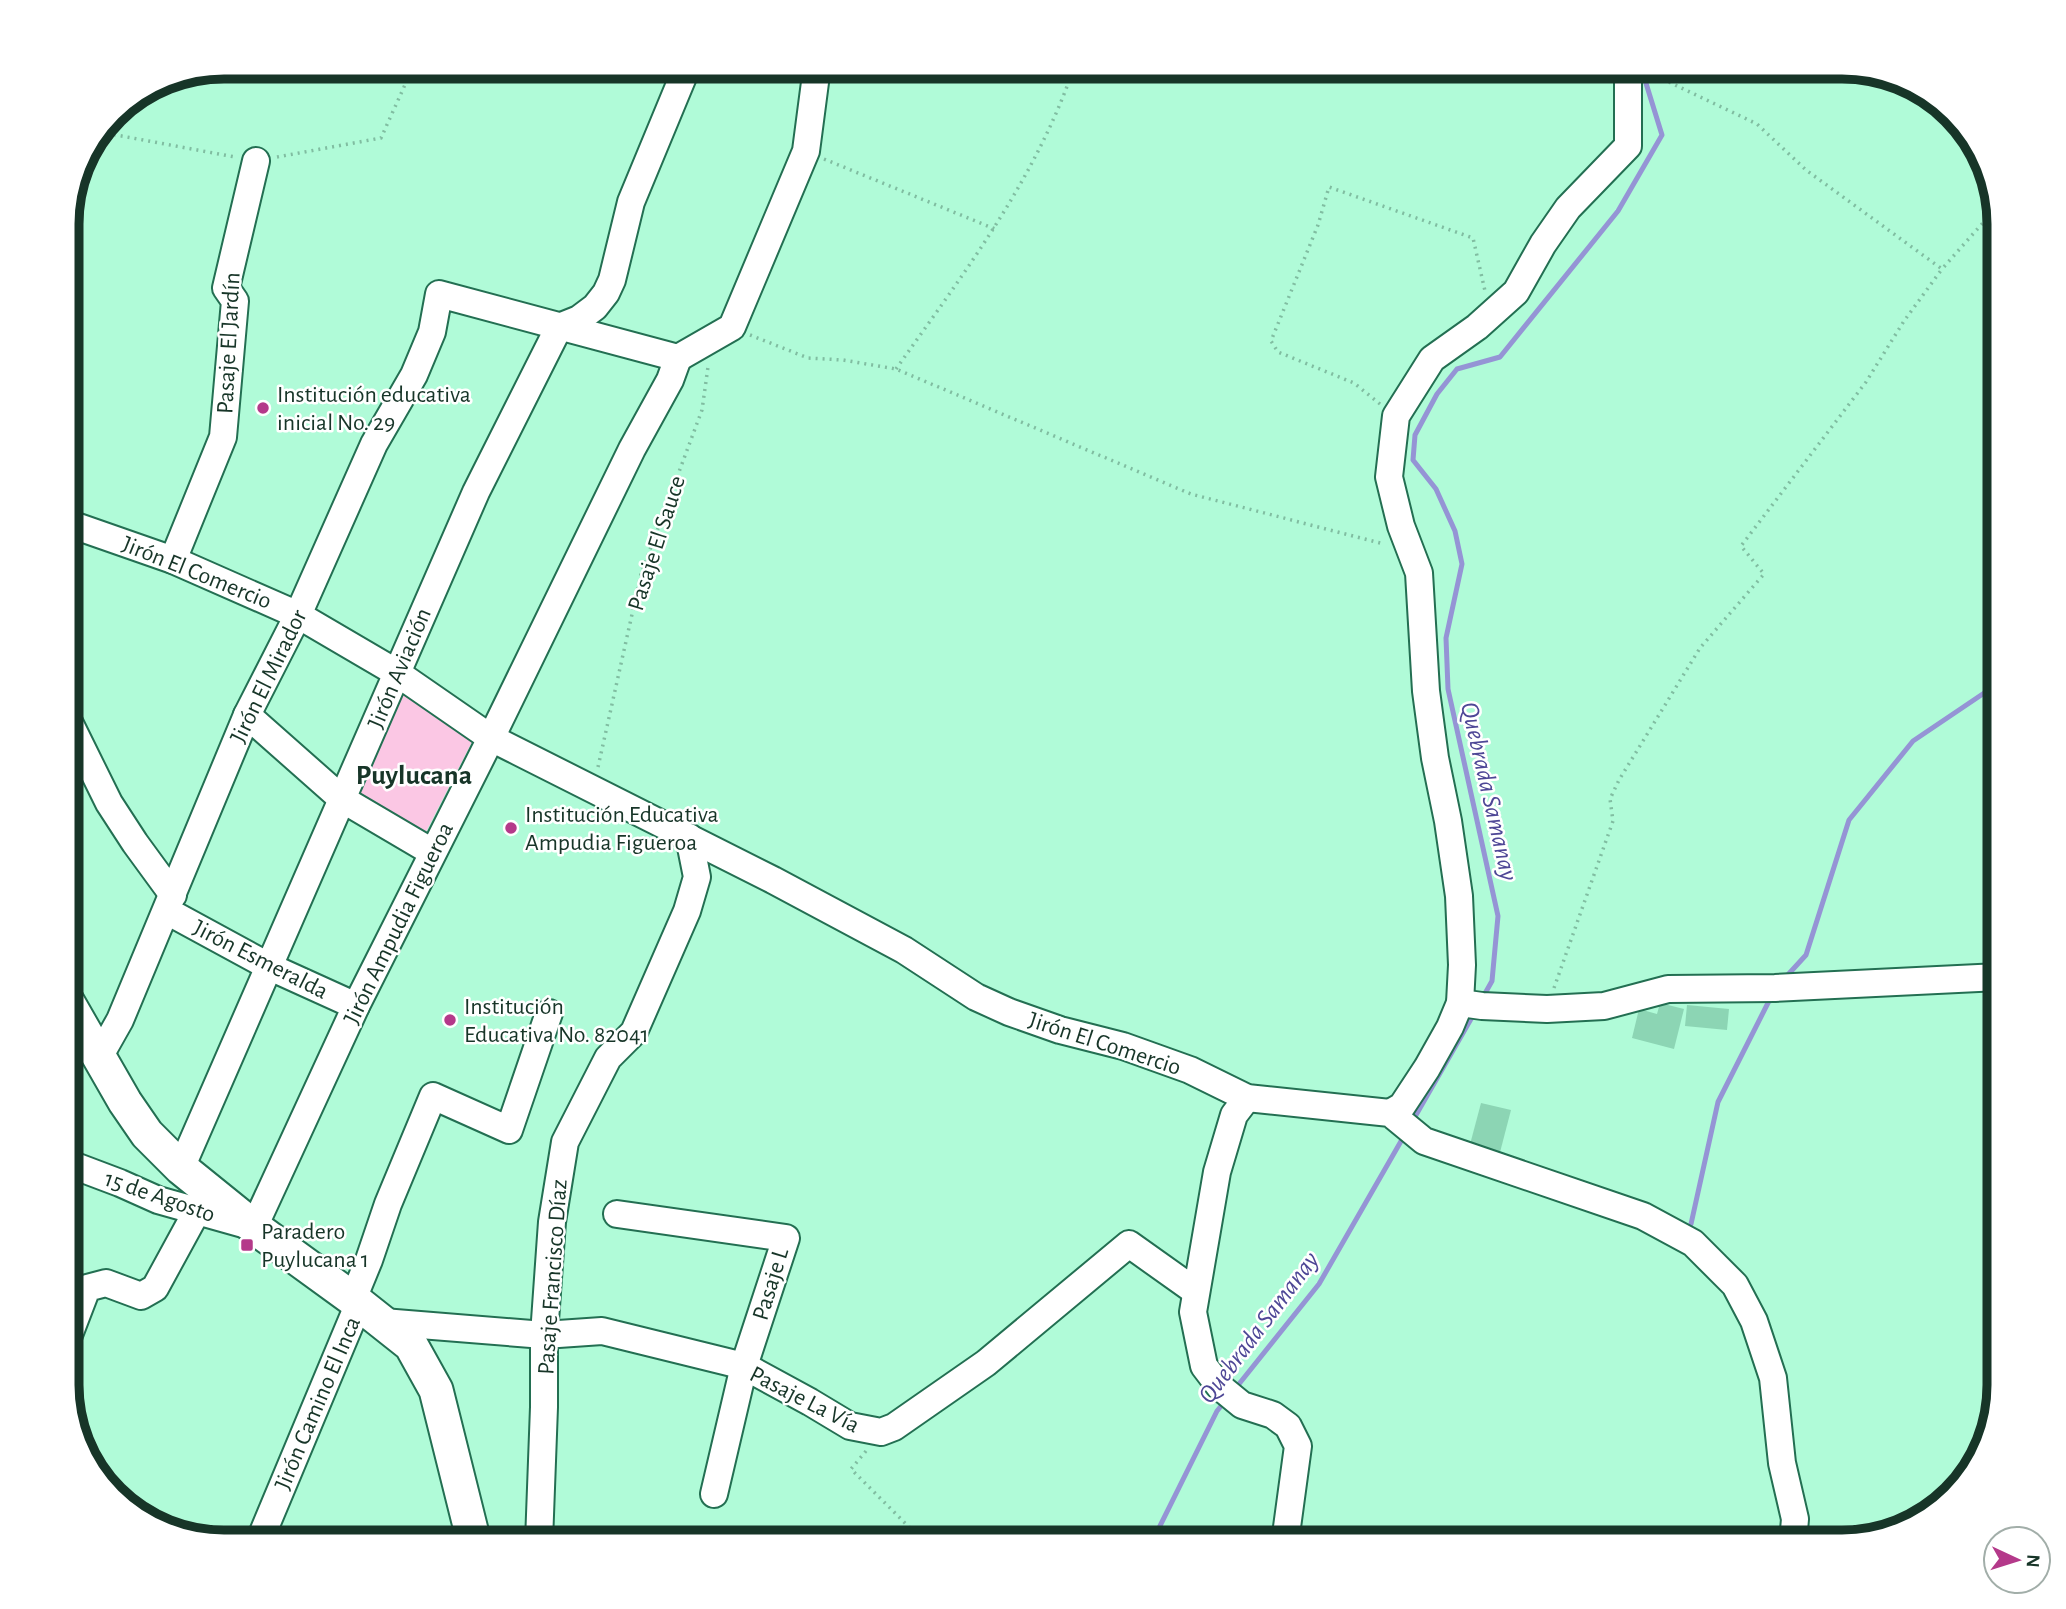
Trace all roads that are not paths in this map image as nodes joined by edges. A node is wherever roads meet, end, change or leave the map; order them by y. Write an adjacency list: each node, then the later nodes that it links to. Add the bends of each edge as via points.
1 (682, 79): 5 (street, via 631,202 612,280 595,307)
2 (815, 79): 6 (street, via 806,151 722,333)
3 (1638, 79): 20 (street, via 1628,146 1568,208 1516,292 1433,359 1396,416 1389,477 1419,573 1426,691 1459,896 1462,965)
4 (256, 161): 8 (street, Pasaje El Jardín, via 226,288 235,301 223,437)
5 (559, 327): 6 (street); 9 (street, Jirón El Mirador, via 439,295 432,332 414,375 374,444); 10 (street, Jirón Aviación, via 476,492)
6 (678, 358): 12 (street, Jirón Ampudia Figueroa)
7 (79, 527): 8 (street, Jirón El Comercio)
8 (173, 560): 9 (street, Jirón El Comercio)
9 (298, 615): 10 (street, Jirón El Comercio); 11 (street, Jirón El Mirador)
10 (397, 673): 12 (street, Jirón El Comercio); 14 (street, Jirón Aviación)
11 (247, 715): 14 (street); 17 (street, Jirón El Mirador)
12 (491, 738): 15 (street, Jirón El Comercio); 16 (street, Jirón Ampudia Figueroa)
13 (79, 742): 17 (street, Jirón Esmeralda, via 109,803)
14 (342, 799): 16 (street); 18 (street, Jirón Aviación)
15 (689, 836): 25 (street, Jirón El Comercio, via 904,950 976,997 1060,1030 1190,1070); 35 (street, Pasaje Francisco Díaz, via 697,877 682,922 635,1032 608,1058 565,1142 552,1222)
16 (432, 852): 21 (street, Jirón Ampudia Figueroa)
17 (170, 903): 18 (street, Jirón Esmeralda); 24 (street, Jirón El Mirador, via 120,1020)
18 (270, 967): 21 (street, Jirón Esmeralda); 28 (street, Jirón Aviación)
19 (1987, 978): 20 (street, via 1668,989 1604,1006)
20 (1472, 1005): 26 (street, via 1450,1027 1402,1106)
21 (355, 1006): 31 (street, Jirón Ampudia Figueroa)
22 (549, 1013): 33 (street, Jirón Camino El Inca, via 509,1130 433,1096 369,1260)
23 (79, 1027): 24 (main road)
24 (98, 1059): 28 (main road, via 147,1134)
25 (1247, 1098): 26 (street, Jirón El Comercio); 32 (street, via 1234,1115 1217,1172)
26 (1402, 1123): 42 (street, Jirón El Comercio, via 1424,1141 1643,1216 1693,1244 1735,1285 1754,1321 1773,1378)
27 (79, 1168): 29 (street, 15 de Agosto)
28 (181, 1168): 31 (main road)
29 (197, 1211): 31 (street, 15 de Agosto); 34 (street, via 155,1288 141,1296 106,1283 87,1288)
30 (617, 1214): 36 (street, Pasaje L, via 786,1238)
31 (254, 1227): 33 (main road)
32 (1195, 1291): 36 (street, Pasaje La Vía, via 1129,1244 986,1363 881,1432 850,1426); 41 (street, via 1192,1312 1204,1366 1242,1405 1273,1415 1288,1426 1298,1446)
33 (365, 1308): 35 (street, Pasaje La Vía); 38 (street, Jirón Camino El Inca); 39 (main road, via 411,1345 436,1390)
34 (79, 1309)
35 (544, 1335): 36 (street, Pasaje La Vía, via 602,1331); 40 (street, Pasaje Francisco Díaz)
36 (744, 1366): 37 (street, Pasaje L)
37 (714, 1494)
38 (264, 1530)
39 (471, 1530)
40 (539, 1530)
41 (1287, 1530)
42 (1794, 1530)

